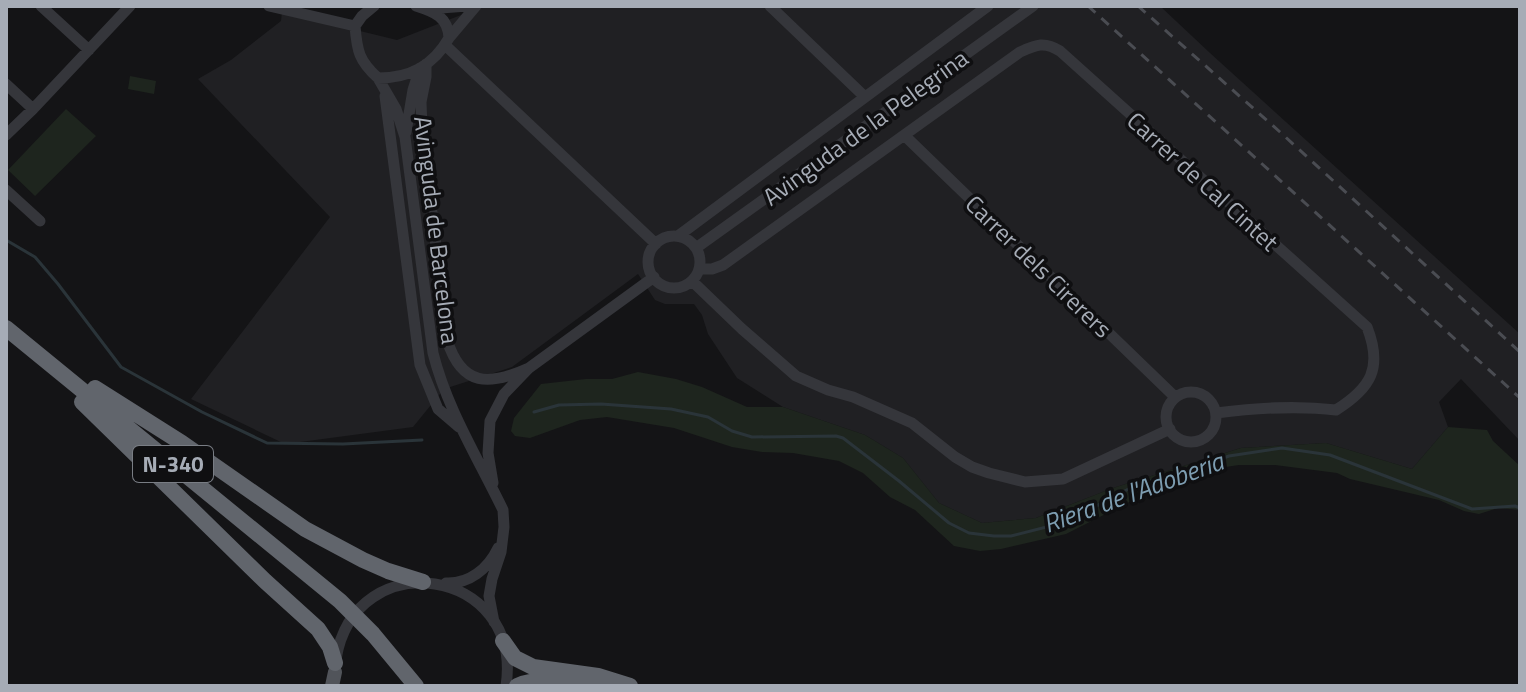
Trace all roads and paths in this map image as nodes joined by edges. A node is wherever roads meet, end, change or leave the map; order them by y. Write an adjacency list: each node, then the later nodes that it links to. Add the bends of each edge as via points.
1 (41, 6): 14 (street)
2 (130, 6): 14 (street)
3 (269, 6): 11 (street)
4 (374, 6): 11 (street)
5 (467, 6): 10 (street)
6 (476, 6): 12 (street)
7 (770, 6): 18 (street)
8 (988, 6): 18 (street, Avinguda de la Pelegrina)
9 (1032, 7): 27 (street, Avinguda de la Pelegrina)
10 (421, 8): 12 (street, via 443,18)
11 (355, 26): 16 (street, Avinguda de Barcelona, via 358,52)
12 (447, 42): 15 (street); 26 (street)
13 (1036, 45): 21 (street, Avinguda de la Pelegrina); 34 (street, Carrer de Cal Cintet, via 1060,51 1367,327 1374,348 1372,369 1359,394 1336,410 1262,407)
14 (89, 50): 19 (street)
15 (423, 66): 16 (street); 22 (street, Avinguda de Barcelona); 32 (street, Avinguda de Barcelona, via 422,128 452,355 460,369 485,380)
16 (380, 80): 22 (street, Avinguda de Barcelona); 36 (street, via 420,365 438,409)
17 (6, 84): 19 (street)
18 (865, 97): 25 (street, Avinguda de la Pelegrina)
19 (33, 109): 20 (street)
20 (6, 135)
21 (904, 135): 28 (street, Avinguda de la Pelegrina, via 723,265); 33 (street, Carrer dels Cirerers)
22 (405, 137): 36 (street, Avinguda de Barcelona, via 433,353)
23 (6, 190): 24 (street)
24 (40, 221)
25 (678, 236): 26 (street); 27 (street)
26 (656, 244): 29 (street, via 649,257)
27 (696, 248): 28 (street)
28 (699, 269): 30 (street)
29 (654, 277): 30 (street, via 672,287); 32 (street)
30 (692, 281): 35 (street, via 796,376 912,423 955,457 989,473 1025,482 1063,479)
31 (6, 328): 39 (highway, via 305,529 388,571); 42 (highway, via 318,629 330,647); 43 (highway, N-340, via 340,601)
32 (529, 368): 37 (street, via 504,394 490,421)
33 (1175, 397): 34 (street, via 1184,392 1204,394); 35 (street, via 1166,417)
34 (1216, 413): 35 (street, via 1216,425 1202,440 1184,441)
35 (1170, 429)
36 (463, 430): 37 (street, Avinguda de Barcelona)
37 (494, 491): 38 (street, via 503,510)
38 (503, 537): 39 (street, via 486,566 471,578 455,584); 40 (street, via 489,596)
39 (428, 583): 40 (street, via 464,594); 42 (street, via 396,586 356,612 340,639)
40 (494, 622): 41 (street)
41 (503, 641): 44 (street); 47 (highway, via 515,658 533,667)
42 (335, 677)
43 (416, 686)
44 (506, 686)
45 (517, 686): 46 (highway, via 552,680)
46 (592, 686)
47 (630, 686)

